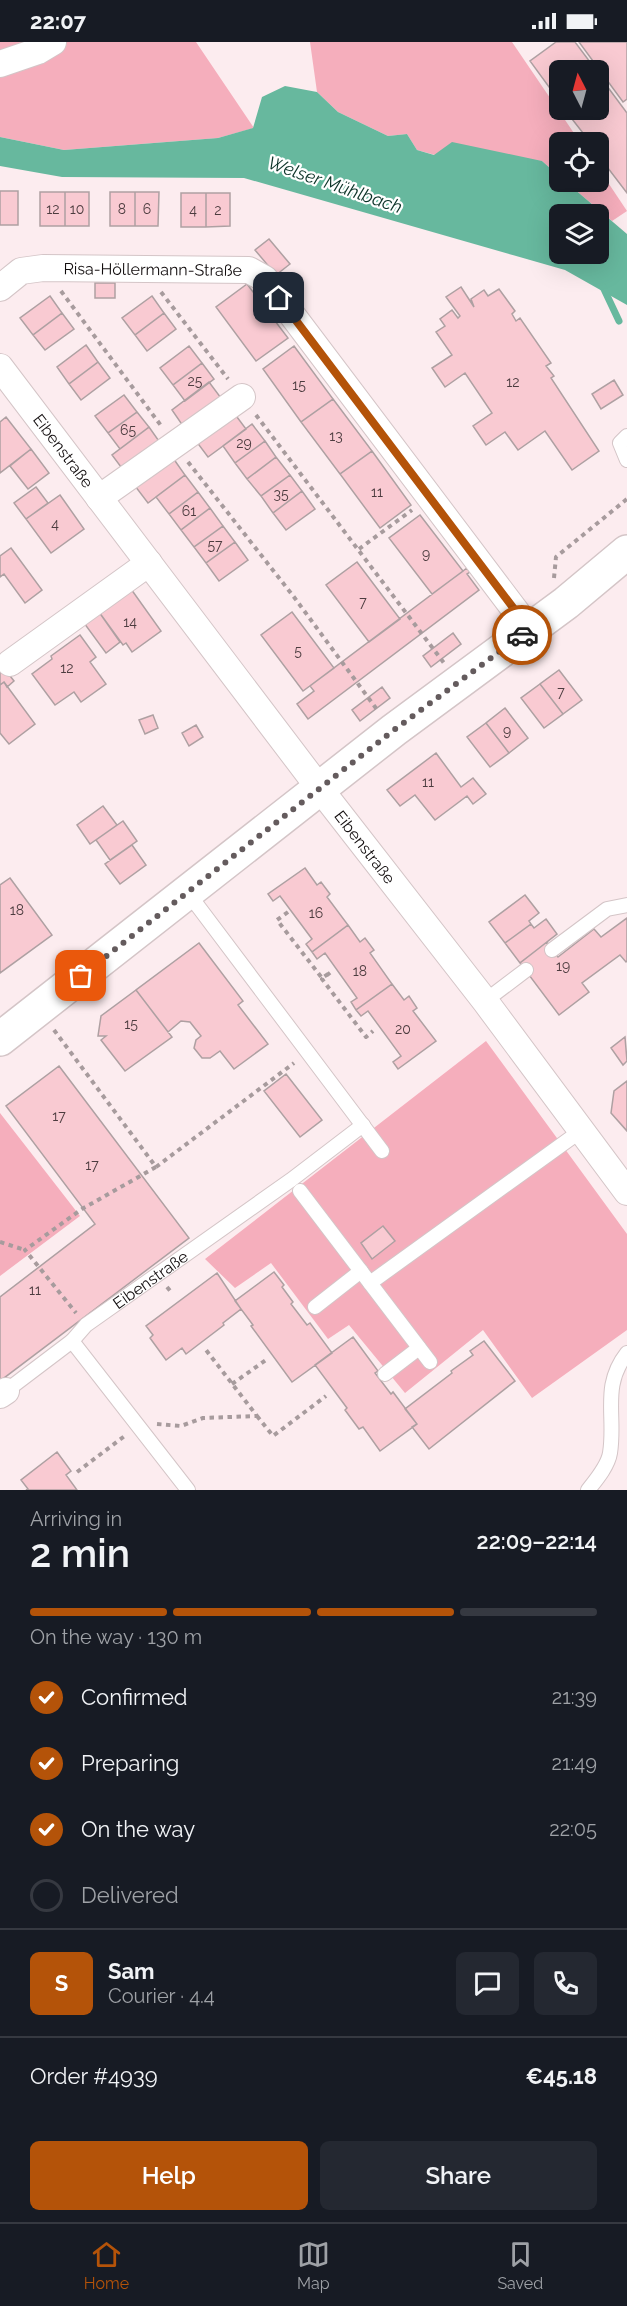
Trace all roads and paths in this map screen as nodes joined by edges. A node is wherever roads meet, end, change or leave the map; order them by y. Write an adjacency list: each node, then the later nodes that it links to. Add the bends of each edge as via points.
1 (53, 42): 2 (street)
2 (0, 64)
3 (43, 268): 4 (street, Risa-Höllermann-Straße); 5 (street, Risa-Höllermann-Straße, via 21,271); 9 (path)
4 (145, 270): 7 (path); 12 (street, Risa-Höllermann-Straße, via 249,270 265,279)
5 (0, 288)
6 (0, 367): 11 (street, Eibenstraße)
7 (242, 397): 9 (street); 13 (path)
8 (627, 436): 10 (lane, via 620,443)
9 (175, 445): 11 (street); 19 (path)
10 (627, 460)
11 (99, 498): 14 (street, Eibenstraße)
12 (430, 498): 13 (path); 16 (street, Risa-Höllermann-Straße)
13 (359, 549): 18 (path)
14 (149, 563): 17 (street); 20 (street, Eibenstraße)
15 (623, 564): 16 (street)
16 (530, 630): 18 (street)
17 (10, 663)
18 (459, 683): 19 (street)
19 (394, 730): 20 (street)
20 (320, 789): 21 (street); 26 (street, Eibenstraße)
21 (188, 893): 27 (street); 30 (lane)
22 (627, 905): 24 (lane, via 607,909)
23 (288, 912): 28 (path, via 277,920 321,978 331,972 322,979 366,1037)
24 (552, 950)
25 (526, 970): 26 (lane)
26 (485, 1002): 32 (street, Eibenstraße)
27 (38, 1009): 29 (street); 34 (path)
28 (373, 1031)
29 (0, 1039)
30 (307, 1053): 31 (lane); 34 (path)
31 (363, 1125): 33 (lane); 35 (lane, Eibenstraße)
32 (582, 1130): 36 (street, Eibenstraße); 40 (lane)
33 (382, 1151)
34 (156, 1167): 38 (path, via 82,1209)
35 (295, 1186): 39 (lane); 42 (lane, Eibenstraße)
36 (627, 1192)
37 (0, 1242): 38 (path)
38 (25, 1250): 42 (path)
39 (361, 1271): 40 (lane); 41 (lane)
40 (370, 1283): 44 (lane)
41 (315, 1306)
42 (86, 1325): 43 (lane, Eibenstraße)
43 (72, 1341): 51 (lane, Eibenstraße); 54 (lane)
44 (419, 1348): 48 (lane); 49 (lane)
45 (206, 1350): 50 (path)
46 (627, 1353): 57 (lane, via 617,1365 611,1388 610,1455)
47 (266, 1360): 50 (path)
48 (430, 1362)
49 (385, 1374)
50 (232, 1384): 53 (path)
51 (2, 1390)
52 (326, 1396): 53 (path, via 273,1436)
53 (256, 1416): 54 (path, via 203,1418 181,1426 158,1424)
54 (141, 1429): 55 (path); 56 (lane)
55 (77, 1472)
56 (188, 1490)
57 (588, 1490)

